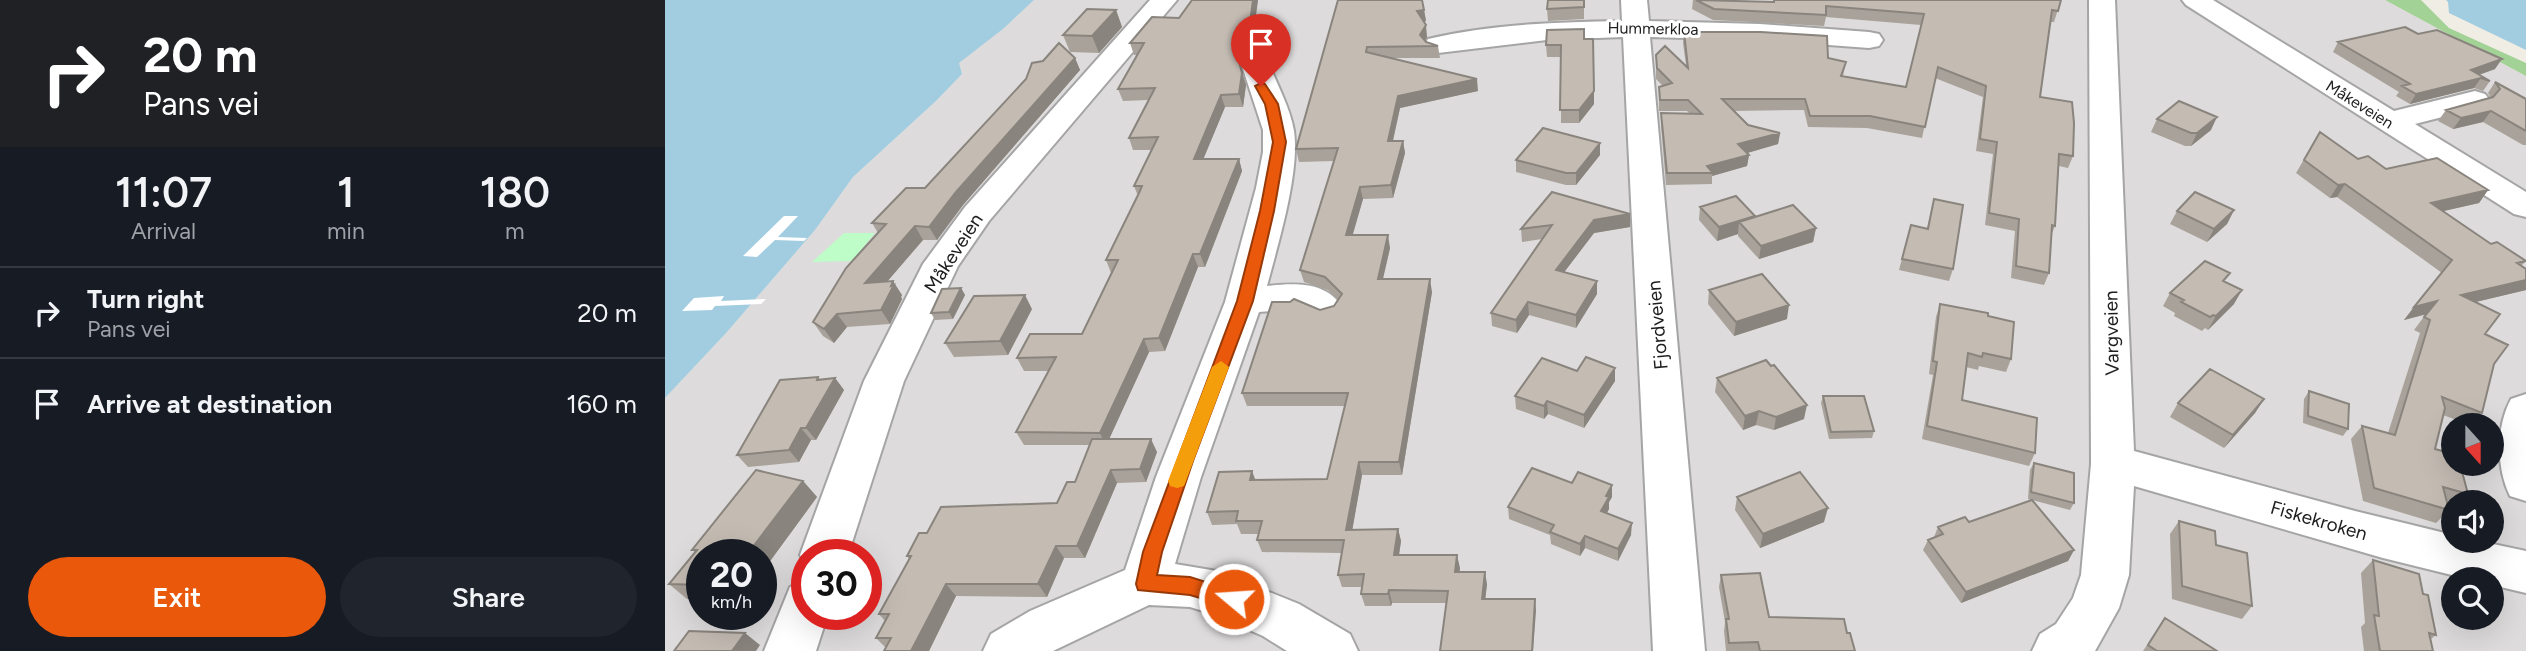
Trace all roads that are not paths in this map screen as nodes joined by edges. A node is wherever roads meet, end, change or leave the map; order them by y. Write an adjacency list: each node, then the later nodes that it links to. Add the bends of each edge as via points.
1 (1164, 0): 16 (street, Måkeveien, via 977,214 941,264 884,381)
2 (2102, 0): 14 (street, Vargveien)
3 (2195, 0): 9 (street, Måkeveien)
4 (1634, 14): 5 (street, Hummerkloa); 6 (street, Hummerkloa, via 1598,27); 23 (street, Fjordveien)
5 (1869, 40)
6 (1438, 44)
7 (1254, 60): 11 (street, via 1272,104 1279,142)
8 (2475, 100): 9 (street)
9 (2389, 122): 10 (street, Måkeveien)
10 (2526, 207)
11 (1245, 301): 12 (street, via 1306,298); 18 (street, via 1184,461)
12 (1323, 307)
13 (2526, 410): 15 (street, via 2521,435)
14 (2113, 464): 17 (street, Fiskekroken); 24 (street, Vargveien, via 2105,575 2094,608 2074,640)
15 (2526, 483)
16 (830, 539)
17 (2526, 572)
18 (1146, 584): 21 (street, via 1048,627); 22 (street, via 1190,586 1217,593 1281,620)
19 (797, 630): 20 (street)
20 (790, 651)
21 (1009, 651)
22 (1332, 651)
23 (1679, 651)
24 (2058, 651)

